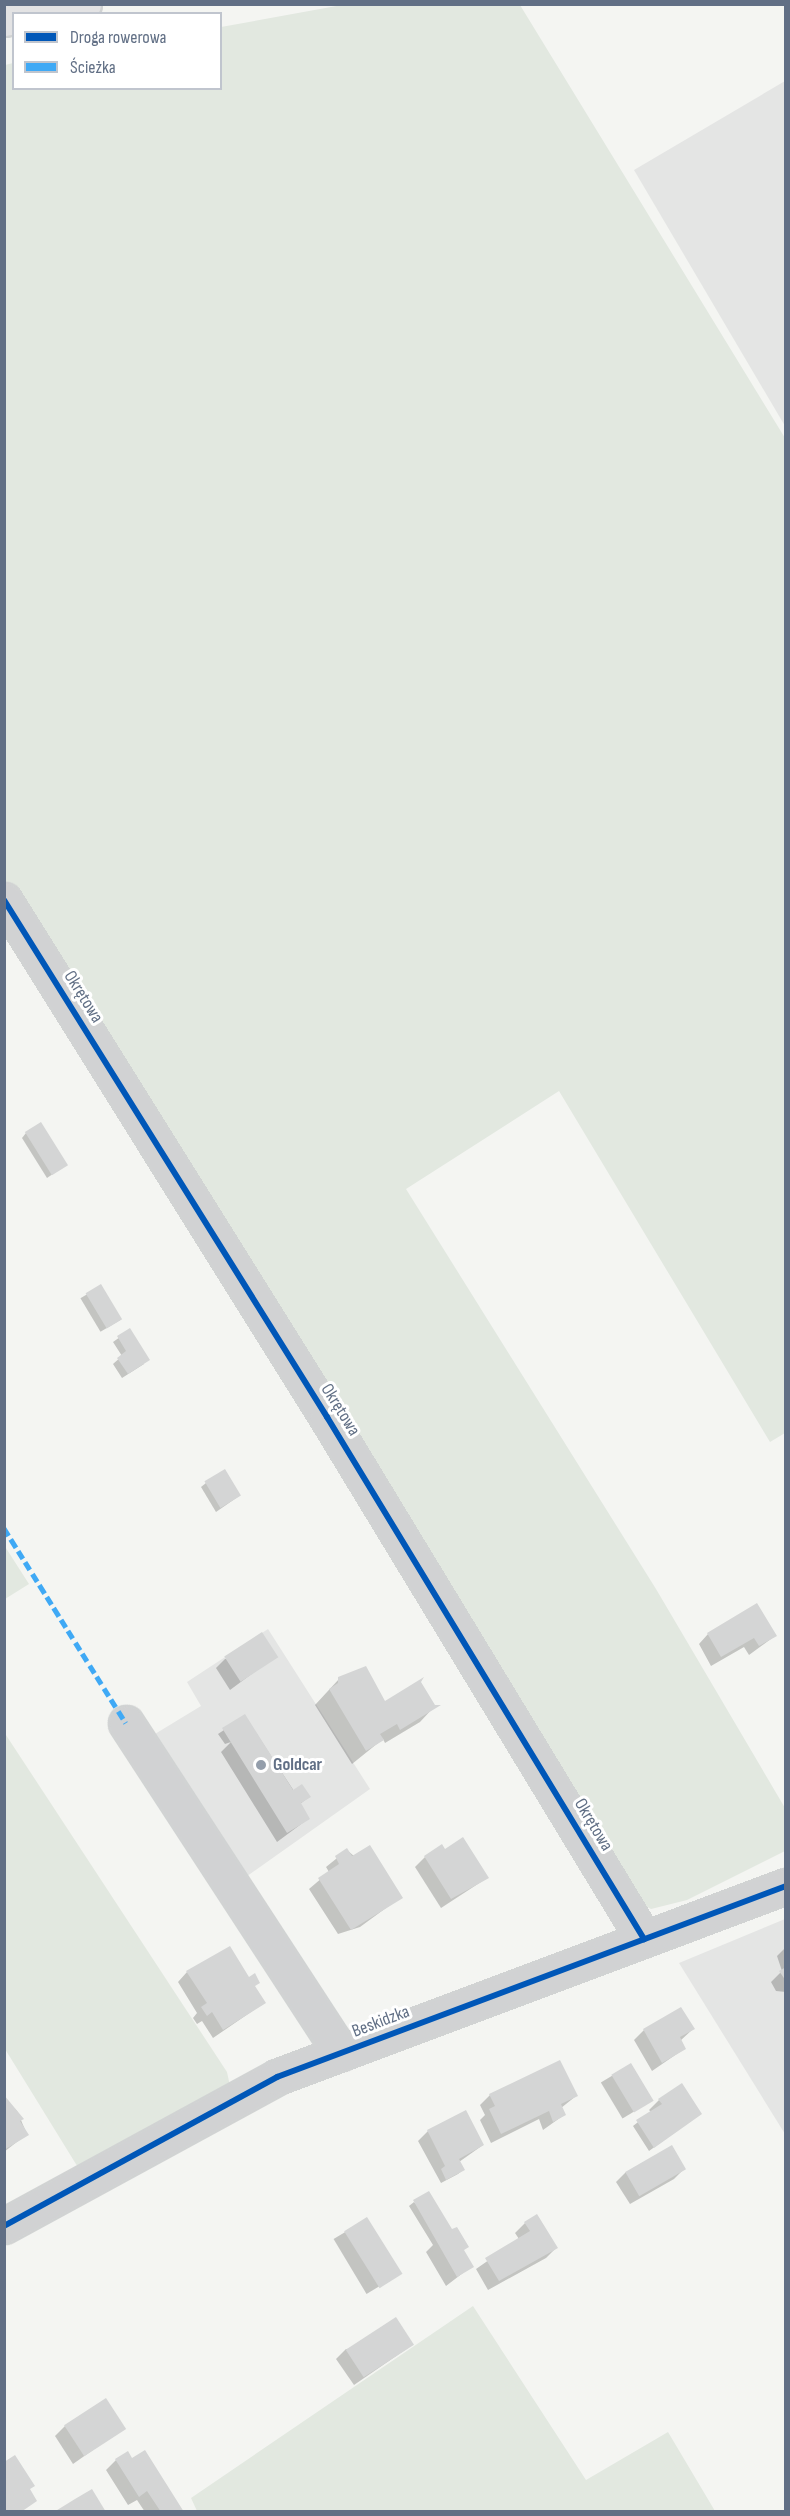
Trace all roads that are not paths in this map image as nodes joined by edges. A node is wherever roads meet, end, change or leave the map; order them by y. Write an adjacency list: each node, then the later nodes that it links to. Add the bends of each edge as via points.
1 (84, 4): 2 (main road)
2 (44, 12)
3 (4, 900): 6 (street, Okrętowa, via 327,1417)
4 (126, 1723): 7 (street)
5 (786, 1886): 6 (street, Beskidzka)
6 (644, 1939): 7 (street, Beskidzka)
7 (341, 2053): 8 (street, Beskidzka, via 277,2077)
8 (4, 2226)

